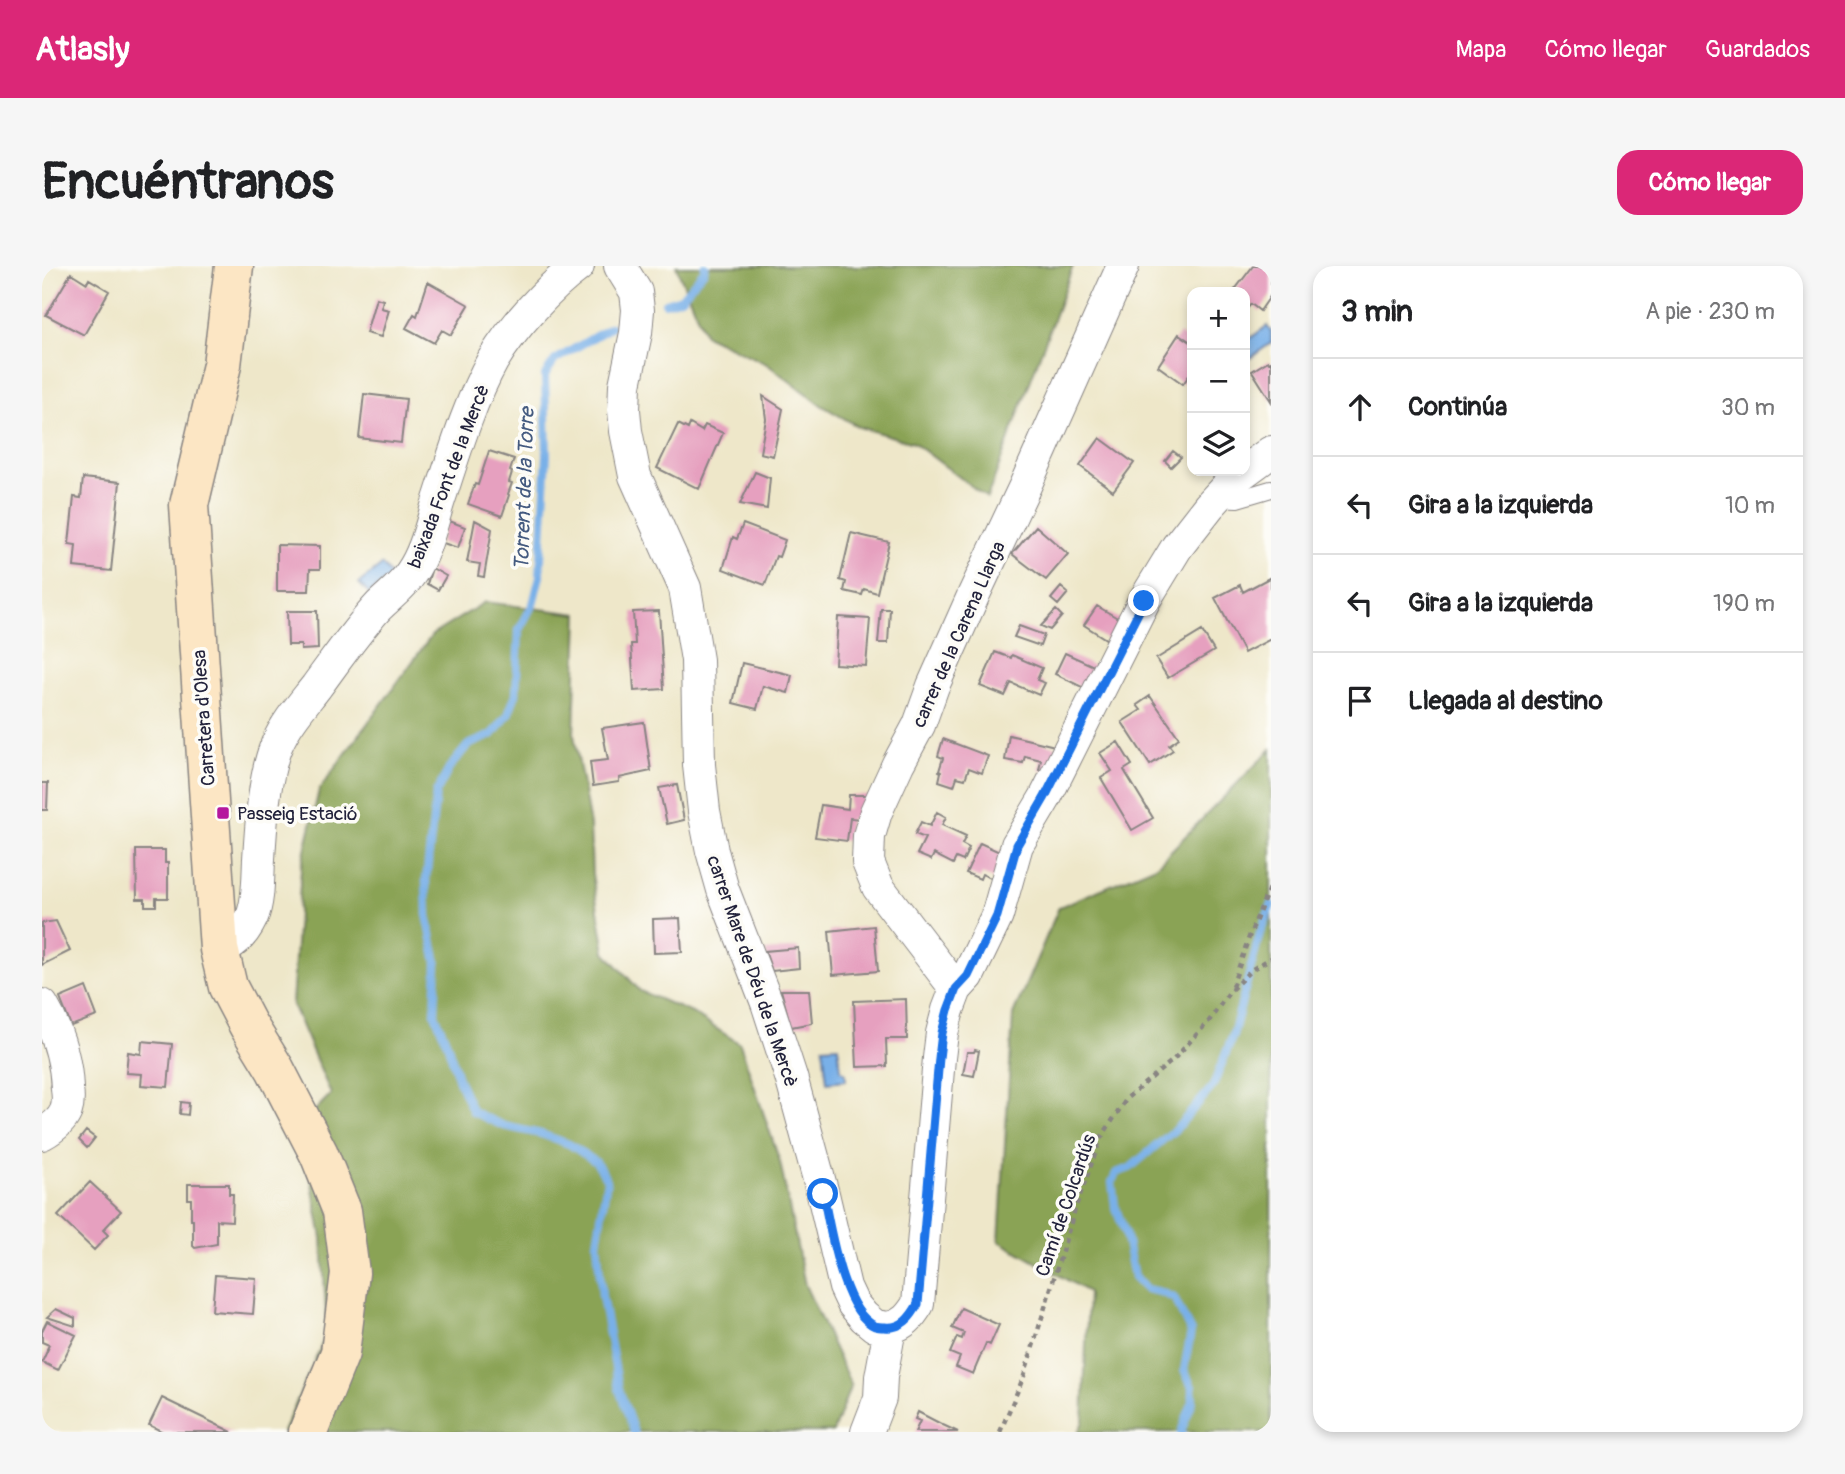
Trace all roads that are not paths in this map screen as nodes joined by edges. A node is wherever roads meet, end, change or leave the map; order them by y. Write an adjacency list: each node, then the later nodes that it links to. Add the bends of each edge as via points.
1 (234, 266): 8 (street, Carretera d'Olesa, via 222,365 189,505)
2 (578, 266): 8 (street, baixada Font de la Mercè, via 540,300 492,363 413,572 359,629 277,744 264,804 256,902 241,934)
3 (620, 266): 12 (street, carrer Mare de Déu de la Mercè, via 636,292 638,310 625,385 628,444 635,476 685,588 697,660 699,765 712,851 791,1077 845,1287 863,1317 875,1326)
4 (1123, 266): 9 (street, carrer de la Carena Llarga, via 869,836 867,862 878,887)
5 (1271, 452): 7 (street)
6 (1271, 489): 7 (lane, via 1237,499)
7 (1217, 498): 9 (street, via 1177,547 1144,601 1017,845 997,916 968,976)
8 (219, 949): 13 (street, Carretera d'Olesa, via 228,987 319,1154 342,1211 350,1273 340,1353)
9 (956, 989): 12 (street, via 942,1033 918,1304 911,1316)
10 (42, 1005): 11 (street, via 62,1049 68,1094 66,1111)
11 (42, 1134)
12 (890, 1328): 14 (street, via 880,1398)
13 (308, 1432)
14 (867, 1432)

